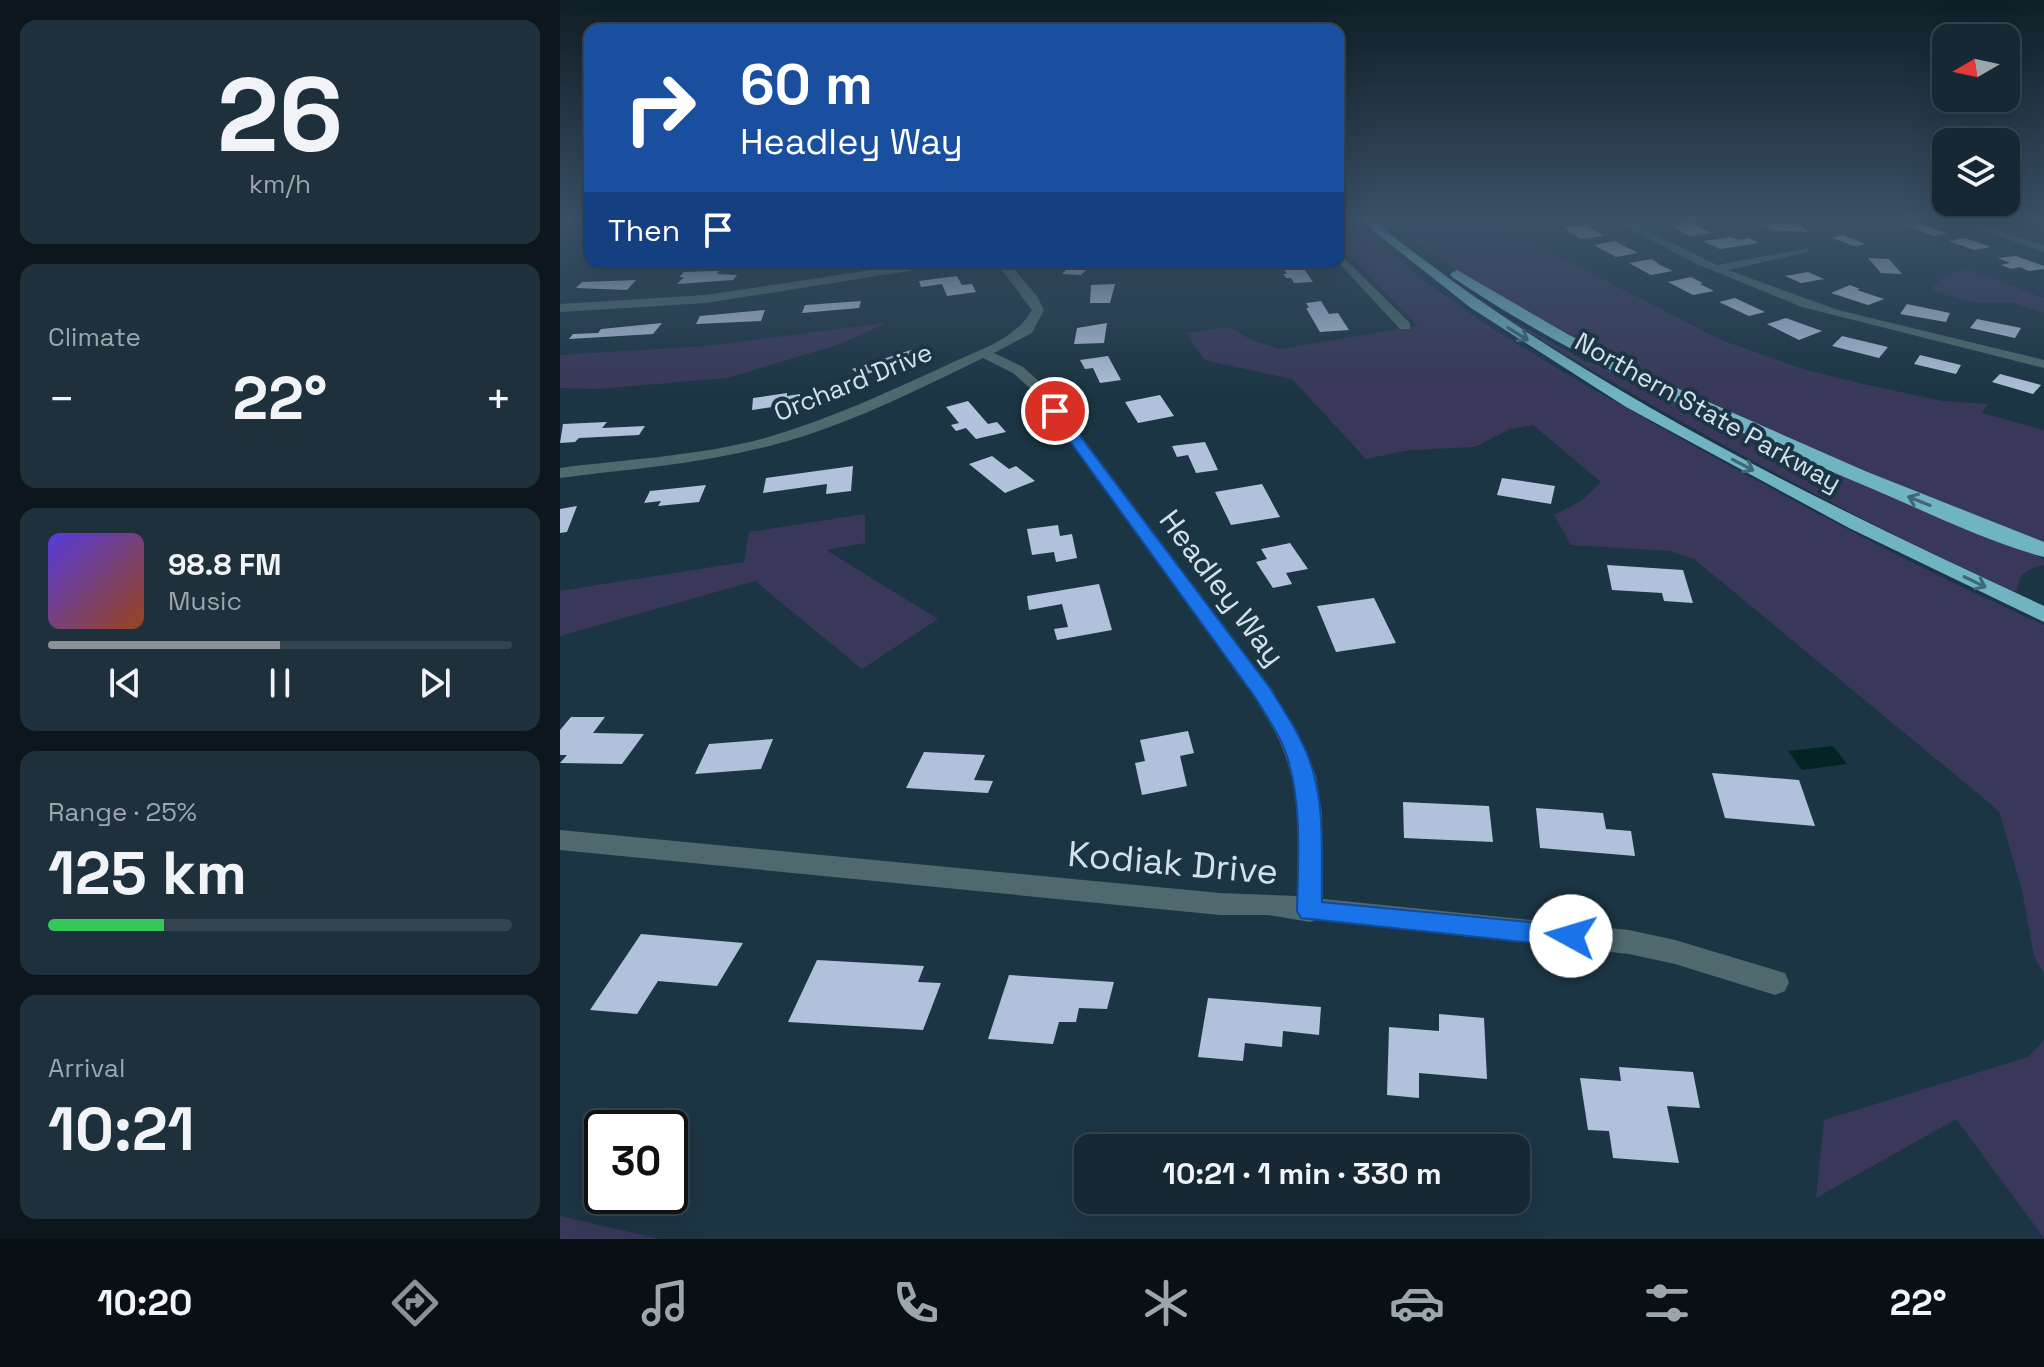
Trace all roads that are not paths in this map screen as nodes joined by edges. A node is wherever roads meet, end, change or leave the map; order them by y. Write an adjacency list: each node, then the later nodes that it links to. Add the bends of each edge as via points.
1 (833, 279): 7 (street, via 694,301)
2 (1016, 279): 9 (street, Orchard Drive, via 1038,310 1027,330)
3 (1360, 279): 8 (street)
4 (1438, 279): 13 (highway, Northern State Parkway, one-way to 13, via 1621,397 1873,533)
5 (1465, 279): 12 (highway, Northern State Parkway, one-way to 5, via 1836,467 1628,372)
6 (1746, 279): 10 (street, via 1833,313)
7 (560, 308)
8 (1405, 326)
9 (983, 353): 11 (street, Orchard Drive, via 811,429 768,442); 15 (street, Headley Way, via 1018,370 1037,387 1287,732 1309,808)
10 (2044, 364)
11 (560, 473)
12 (2044, 550)
13 (2044, 615)
14 (560, 840): 15 (street, Kodiak Drive)
15 (1310, 911): 16 (street, Kodiak Drive, via 1629,942)
16 (1775, 982)

